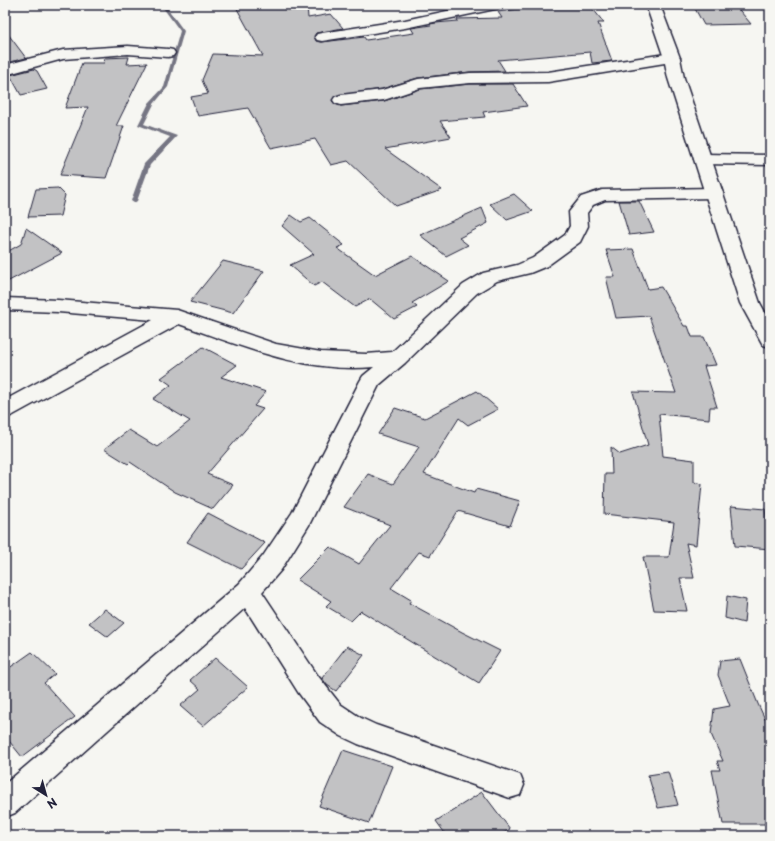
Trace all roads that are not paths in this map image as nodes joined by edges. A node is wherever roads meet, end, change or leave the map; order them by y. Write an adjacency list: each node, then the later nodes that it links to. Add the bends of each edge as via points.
1 (495, 5): 3 (street, via 405,24)
2 (653, 5): 5 (street)
3 (322, 37)
4 (168, 53): 6 (street, via 128,50 64,55)
5 (672, 58): 7 (street, via 548,77 470,78 418,84 384,95); 8 (street, via 676,78)
6 (5, 70)
7 (341, 100)
8 (703, 159): 9 (street); 10 (street)
9 (770, 160)
10 (714, 193): 13 (street, via 750,303); 14 (street, via 602,195 587,201 578,212 578,226 573,238 540,262 490,277 470,289)
11 (5, 304): 12 (street)
12 (176, 316): 14 (street, via 274,350 321,359 366,361); 15 (street)
13 (770, 340)
14 (398, 358): 16 (street, via 371,381 301,519 272,563)
15 (5, 410)
16 (248, 591): 17 (street, via 308,684 330,713 351,727 368,734); 18 (street)
17 (510, 785)
18 (5, 803)

